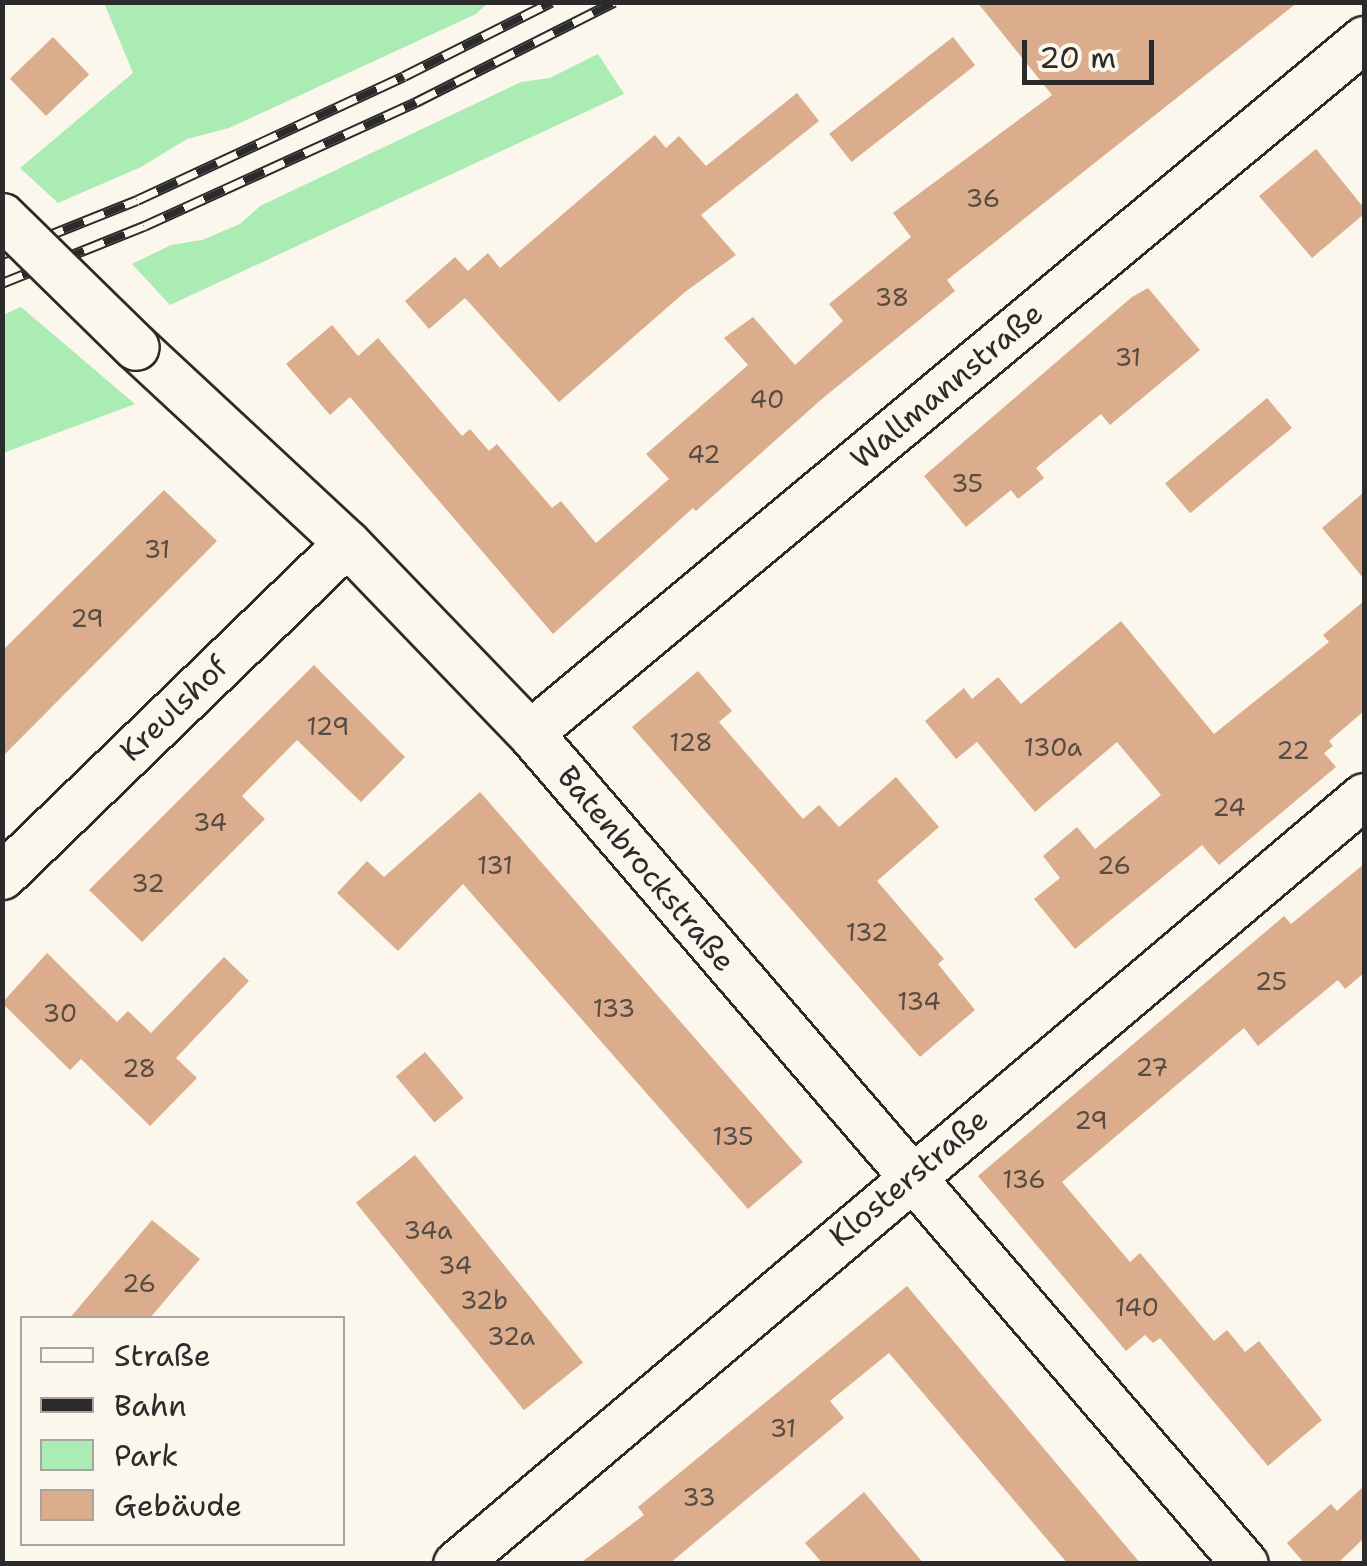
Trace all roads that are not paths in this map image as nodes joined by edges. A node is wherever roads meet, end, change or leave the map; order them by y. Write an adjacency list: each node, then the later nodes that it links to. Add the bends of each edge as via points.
1 (1364, 39): 4 (street, Wallmannstraße)
2 (2, 216): 3 (street, Batenbrockstraße, bridge)
3 (346, 542): 4 (street, Batenbrockstraße); 6 (street, Kreulshof)
4 (530, 732): 7 (street, Batenbrockstraße)
5 (1364, 796): 7 (street, Klosterstraße)
6 (2, 876)
7 (910, 1177): 8 (street, Klosterstraße); 9 (street, Batenbrockstraße)
8 (456, 1564)
9 (1245, 1564)

